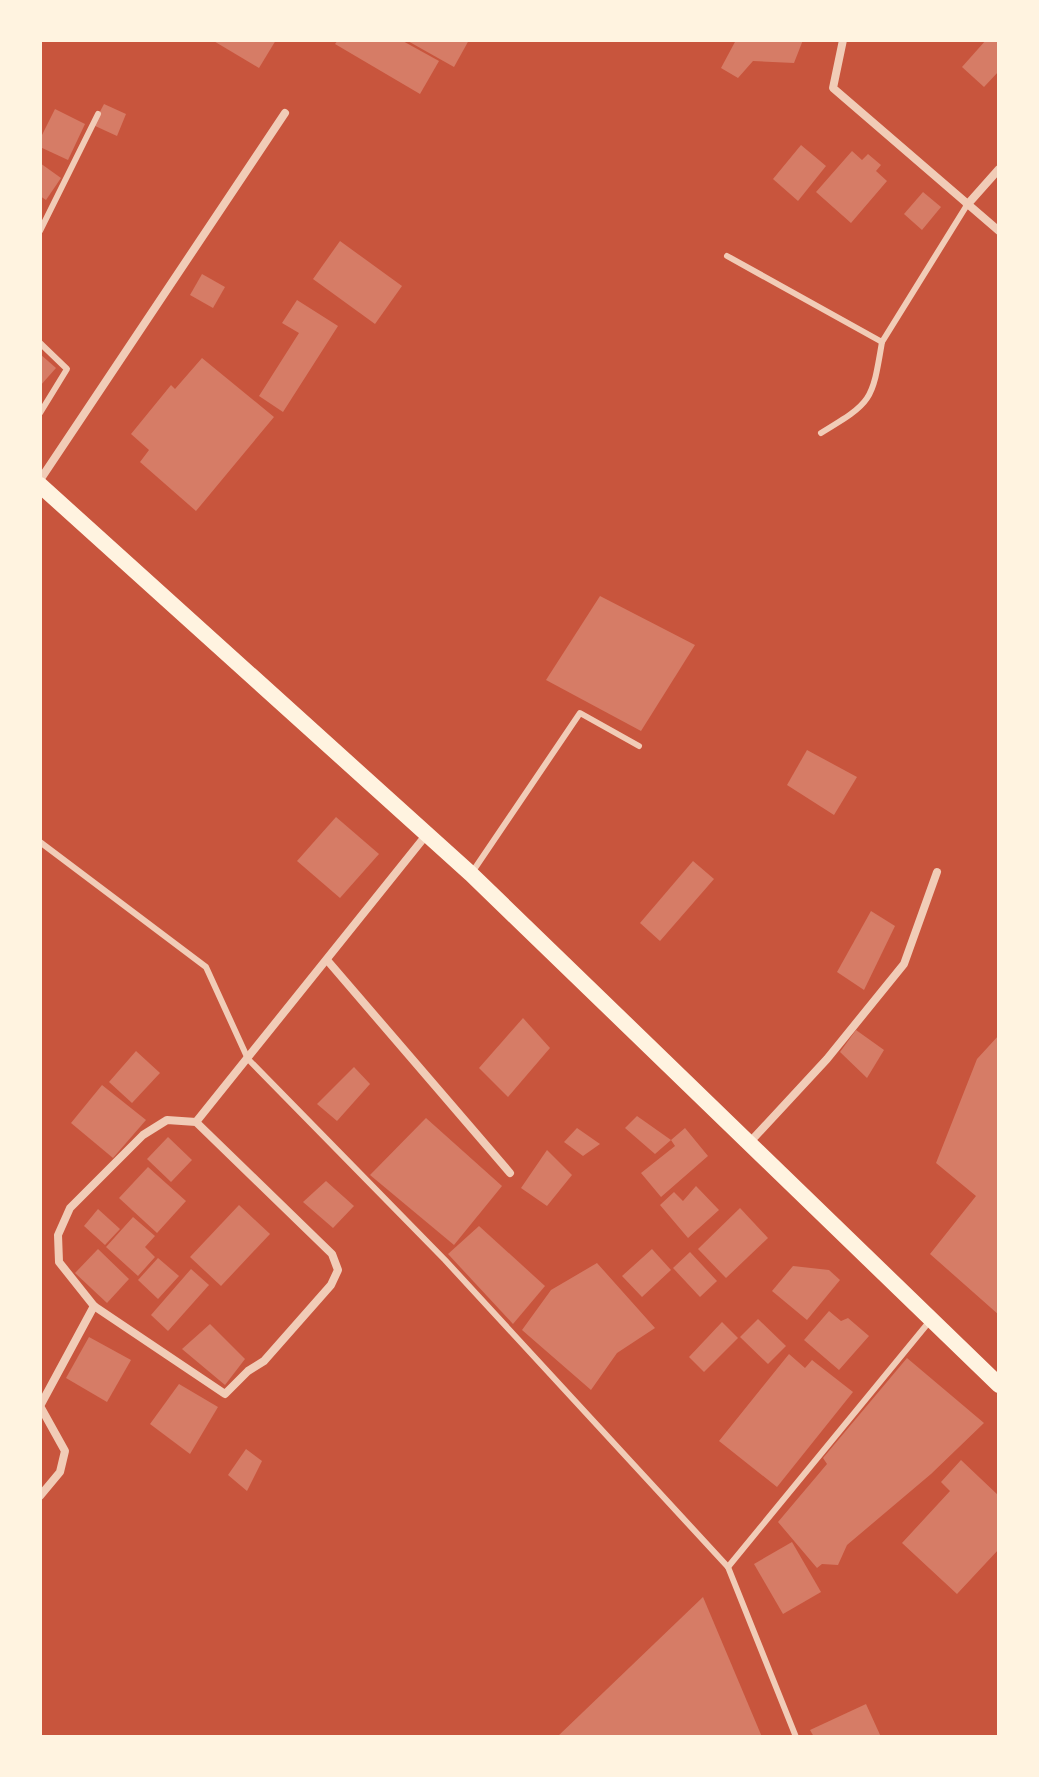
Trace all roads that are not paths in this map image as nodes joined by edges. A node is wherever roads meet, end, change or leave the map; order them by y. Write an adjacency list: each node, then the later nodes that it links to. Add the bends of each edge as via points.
1 (843, 40): 5 (street, via 833,88)
2 (285, 113): 13 (street)
3 (98, 114): 6 (lane)
4 (999, 169): 5 (street)
5 (967, 205): 7 (street); 9 (lane)
6 (40, 231)
7 (999, 231)
8 (727, 256): 9 (lane)
9 (882, 342): 12 (lane, via 869,398)
10 (40, 343): 11 (lane, via 67,369)
11 (40, 413)
12 (821, 433)
13 (40, 482): 15 (main road)
14 (639, 746): 18 (lane, via 580,713)
15 (428, 833): 18 (main road); 19 (street)
16 (40, 842): 20 (lane, via 206,967)
17 (937, 872): 22 (street, via 904,964)
18 (471, 874): 22 (main road)
19 (327, 960): 20 (street); 23 (street)
20 (248, 1059): 21 (street); 29 (lane, via 445,1260)
21 (196, 1122): 24 (street, via 167,1120 143,1135 70,1208 58,1235 59,1262); 24 (street, via 332,1254 338,1270 331,1285 264,1361 225,1394)
22 (750, 1142): 25 (main road)
23 (510, 1173)
24 (94, 1306): 27 (street)
25 (931, 1319): 26 (main road); 29 (lane)
26 (999, 1385)
27 (40, 1406): 28 (street, via 65,1451 60,1472)
28 (40, 1496)
29 (728, 1567): 30 (lane)
30 (796, 1737)

